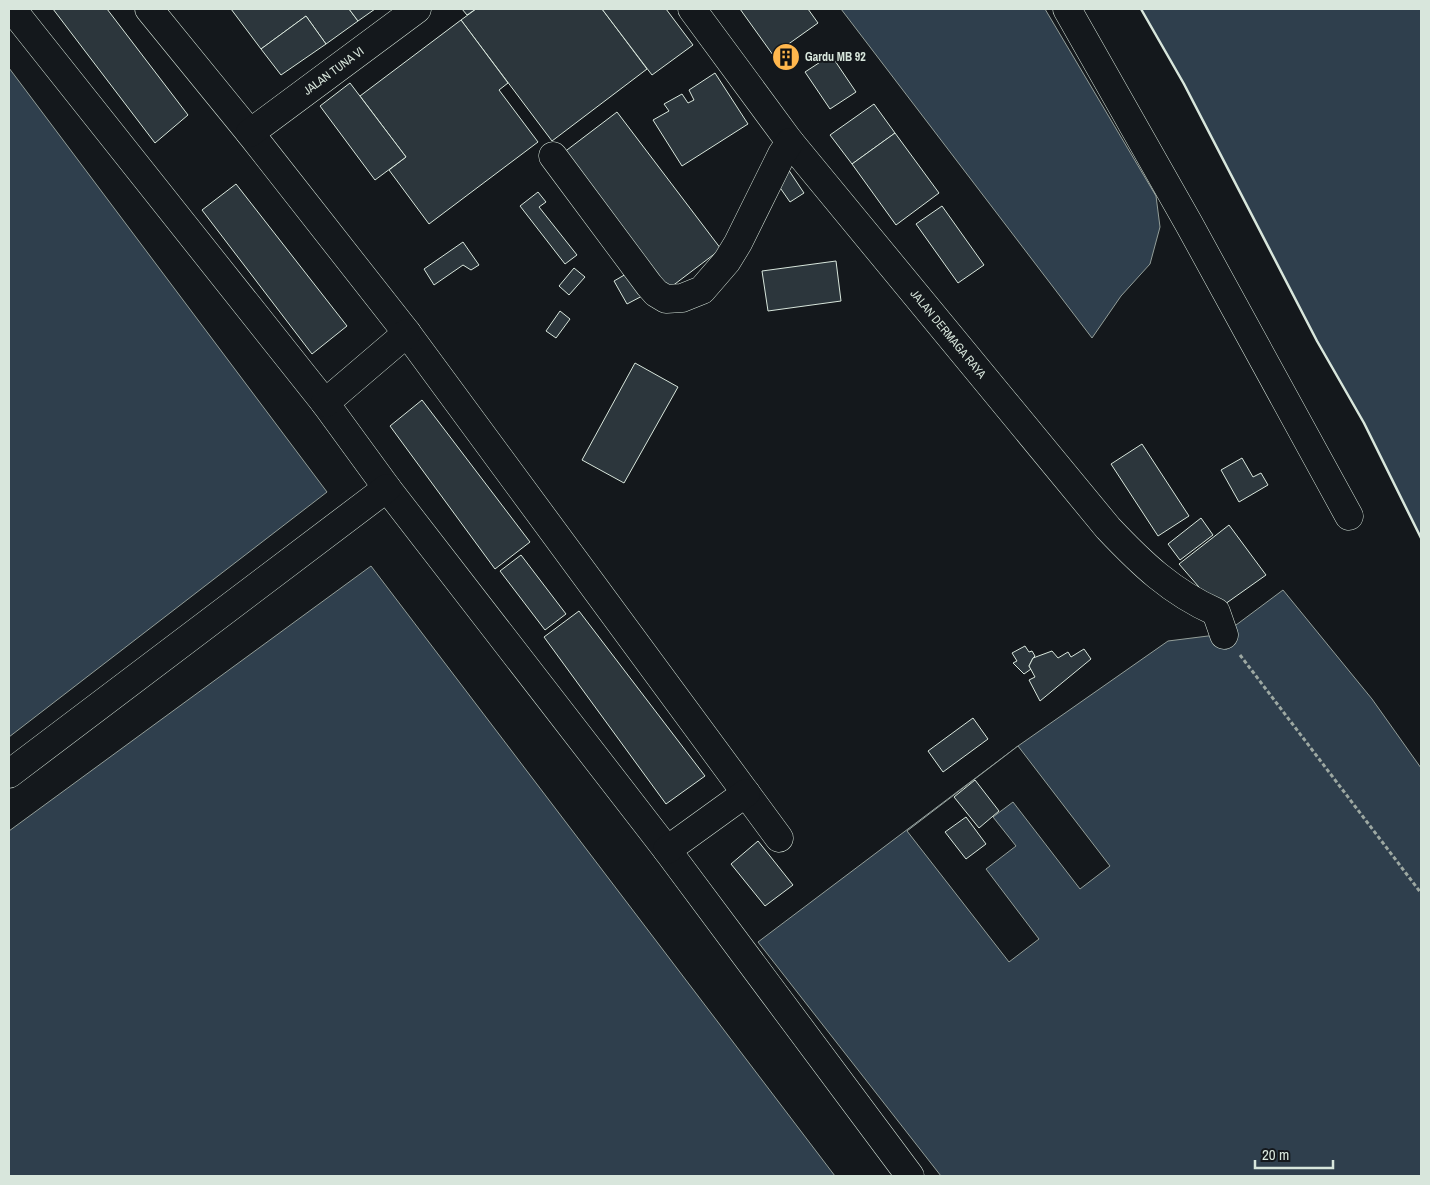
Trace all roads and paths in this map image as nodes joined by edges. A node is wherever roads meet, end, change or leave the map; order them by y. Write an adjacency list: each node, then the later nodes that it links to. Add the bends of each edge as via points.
1 (12, 9): 10 (street)
2 (148, 9): 6 (street)
3 (417, 9): 6 (street, JALAN TUNA VI)
4 (692, 9): 7 (street, JALAN DERMAGA RAYA)
5 (1067, 9): 12 (street)
6 (250, 133): 9 (street)
7 (790, 142): 8 (street, via 727,260 702,290 674,299 666,299 648,285); 13 (street, JALAN DERMAGA RAYA, via 1108,528 1150,570 1180,593 1216,612)
8 (553, 156)
9 (407, 334): 10 (street); 15 (street)
10 (325, 403): 11 (street)
11 (387, 488): 14 (street); 17 (street)
12 (1348, 516)
13 (1224, 634): 18 (path)
14 (9, 774)
15 (746, 793): 16 (street); 17 (street)
16 (779, 838)
17 (667, 850): 19 (street)
18 (1421, 893)
19 (910, 1176)

